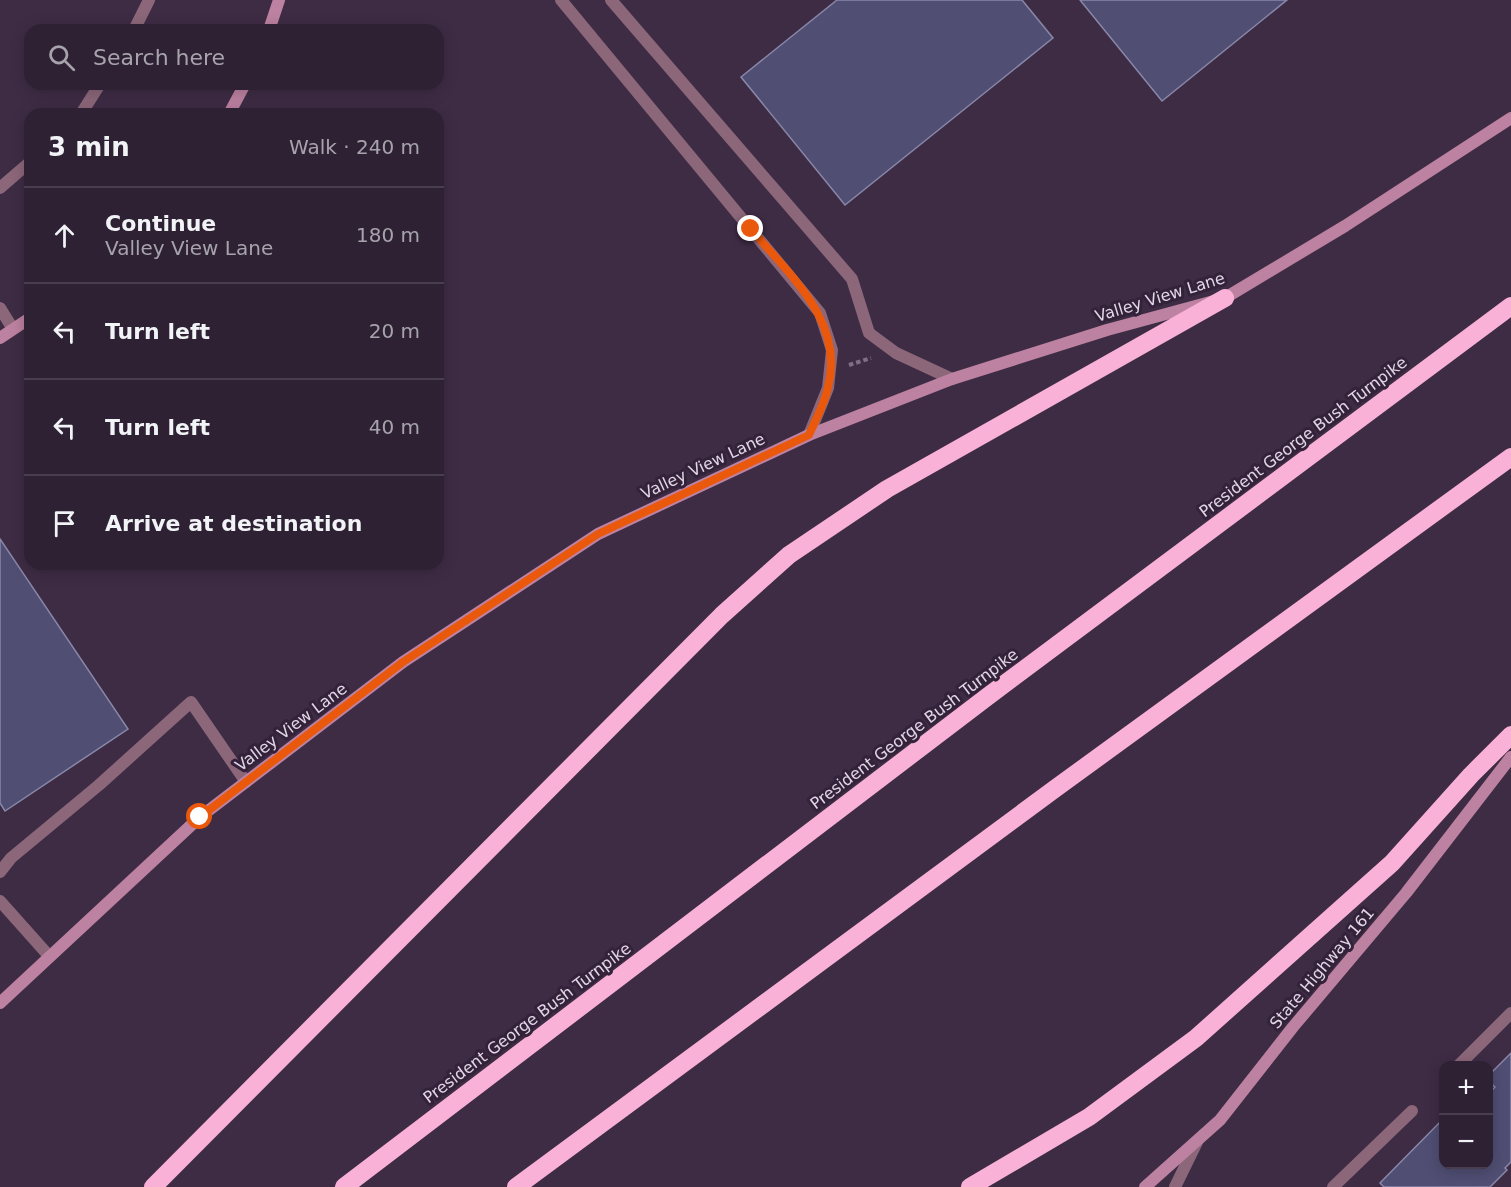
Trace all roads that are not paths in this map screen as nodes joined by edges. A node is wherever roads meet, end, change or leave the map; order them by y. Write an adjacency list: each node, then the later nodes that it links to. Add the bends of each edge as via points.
1 (149, 0): 5 (street)
2 (279, 0): 6 (main road)
3 (561, 0): 21 (street, via 820,313 832,350 828,388)
4 (611, 0): 20 (street, via 852,279 869,333 896,353)
5 (137, 24)
6 (271, 24)
7 (96, 90): 9 (street)
8 (242, 90): 10 (main road)
9 (85, 108)
10 (232, 108)
11 (1510, 118): 14 (main road, Valley View Lane)
12 (24, 167): 13 (street)
13 (0, 188)
14 (1226, 298): 20 (main road, Valley View Lane, via 1107,330); 34 (highway, via 887,489 789,555 722,615)
15 (1511, 306): 35 (highway, President George Bush Turnpike, via 987,697)
16 (0, 308): 18 (street)
17 (24, 322): 18 (main road)
18 (13, 329): 19 (main road)
19 (0, 338)
20 (952, 379): 21 (main road, Valley View Lane)
21 (809, 435): 25 (main road, Valley View Lane, via 598,534 403,662)
22 (1511, 457): 36 (highway)
23 (1511, 735): 37 (highway, via 1392,863 1196,1038 1089,1117)
24 (1511, 757): 33 (main road, State Highway 161, via 1406,893 1220,1120)
25 (246, 782): 26 (street, via 191,702 11,858); 28 (main road, Valley View Lane, via 200,817)
26 (0, 872)
27 (0, 901): 28 (street)
28 (49, 956): 29 (main road, Valley View Lane)
29 (0, 1003)
30 (1511, 1013): 31 (street)
31 (1462, 1061)
32 (1412, 1111): 40 (street)
33 (1198, 1140): 38 (main road, State Highway 161); 39 (street)
34 (153, 1187)
35 (344, 1187)
36 (516, 1187)
37 (970, 1187)
38 (1145, 1187)
39 (1175, 1187)
40 (1333, 1187)

